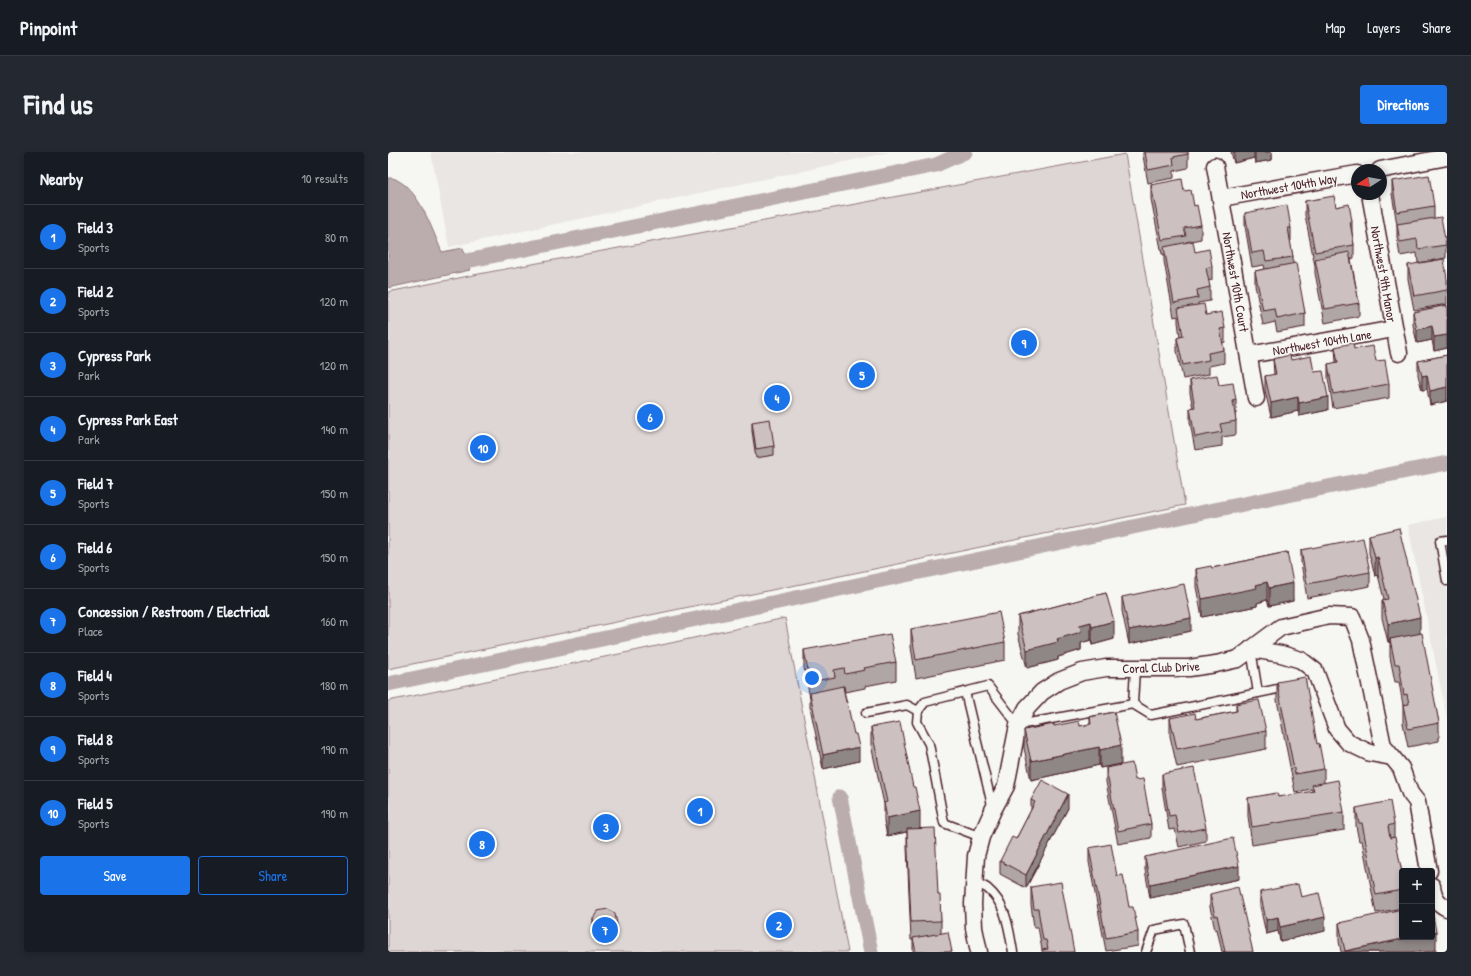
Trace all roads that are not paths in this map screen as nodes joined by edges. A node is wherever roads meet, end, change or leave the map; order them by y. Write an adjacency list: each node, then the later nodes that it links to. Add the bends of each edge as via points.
1 (1424, 157): 2 (street); 4 (street)
2 (1447, 157)
3 (1215, 166): 6 (street, Northwest 10th Court)
4 (1387, 168)
5 (1351, 175): 6 (street, Northwest 104th Way)
6 (1221, 198): 10 (street, Northwest 10th Court)
7 (1371, 200): 8 (street, Northwest 9th Manor)
8 (1394, 329): 9 (street, Northwest 9th Manor); 10 (street, Northwest 104th Lane)
9 (1399, 353)
10 (1249, 355): 11 (street, Northwest 10th Court)
11 (1256, 398)
12 (1447, 540): 13 (lane, via 1440,541)
13 (1447, 581)
14 (1251, 649): 15 (street, Coral Club Drive, via 1238,659 1216,664 1189,668); 18 (lane); 23 (street, via 1301,660 1315,671 1337,729 1349,743 1370,753); 23 (street, Coral Club Drive, via 1281,627 1329,616 1352,618 1361,640 1383,746)
15 (1135, 669): 19 (lane); 22 (street, Coral Club Drive, via 1106,668 1082,672 1059,681 1042,692 1027,708)
16 (1289, 686): 18 (lane)
17 (966, 692): 20 (lane, via 925,702); 22 (lane, via 988,686); 24 (lane)
18 (1258, 693): 19 (lane, via 1151,715)
19 (1133, 704): 22 (lane)
20 (918, 711): 21 (lane, via 907,705); 25 (lane, via 917,722 929,744 944,823)
21 (866, 713)
22 (1018, 725): 24 (street, Coral Club Drive, via 1006,786)
23 (1392, 757): 26 (street, Coral Club Drive, via 1401,768 1410,793 1417,802)
24 (993, 810): 25 (street, Coral Club Drive)
25 (982, 837): 27 (street, Coral Club Drive, via 976,856)
26 (1428, 868)
27 (974, 882): 30 (street, Coral Club Drive, via 974,928); 31 (lane, via 988,889 1001,904)
28 (1435, 898): 29 (street)
29 (1447, 908)
30 (979, 952)
31 (1013, 952)
32 (1146, 952): 33 (lane, via 1154,930 1184,924)
33 (1190, 952)

